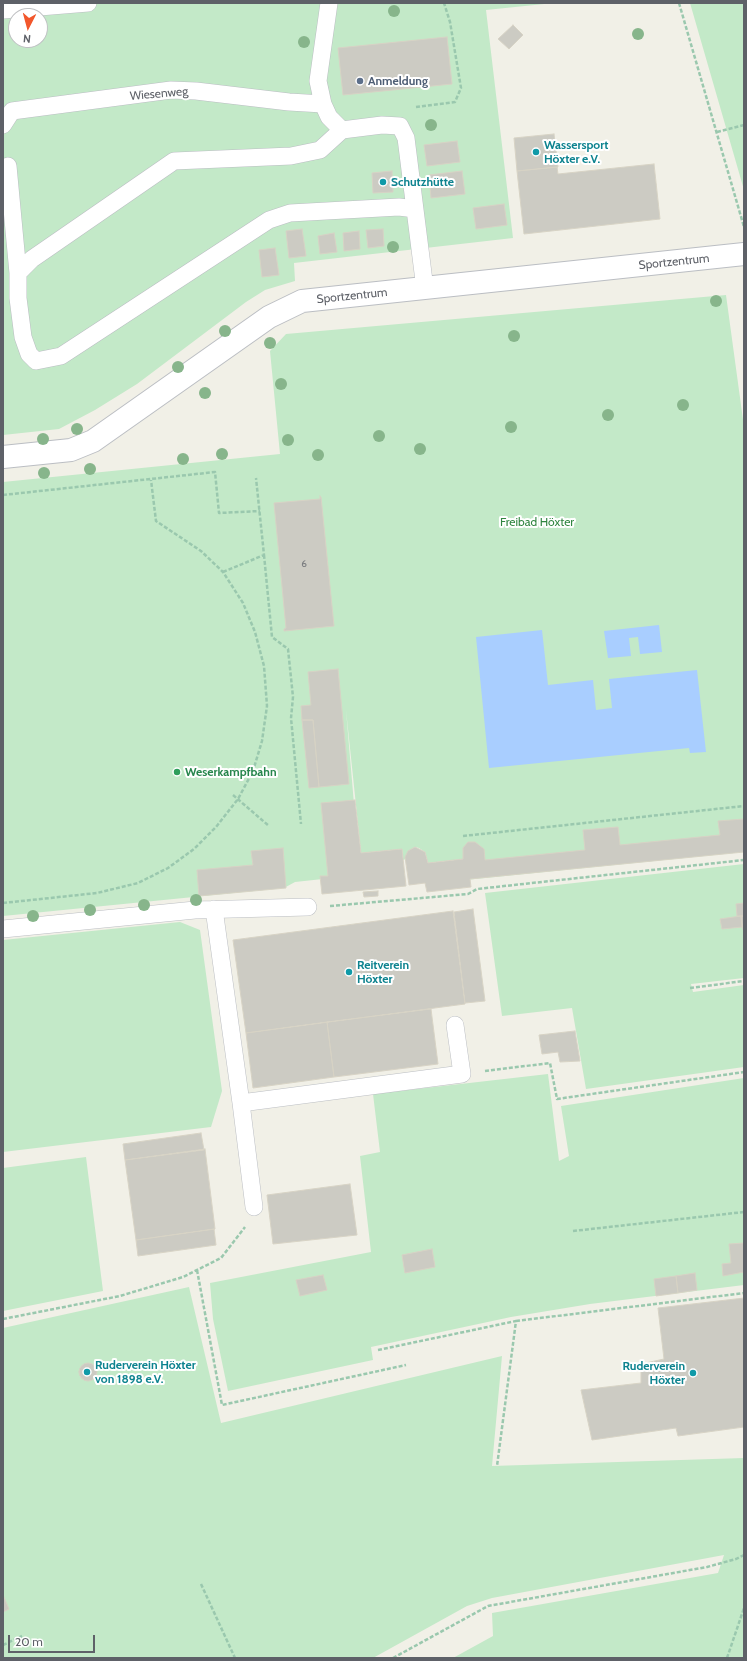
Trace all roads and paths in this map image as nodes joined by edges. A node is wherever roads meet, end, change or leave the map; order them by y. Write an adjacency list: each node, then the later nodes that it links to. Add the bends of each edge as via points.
1 (88, 3): 5 (lane)
2 (329, 3): 6 (lane, via 318,81)
3 (444, 3): 9 (path, via 450,22 461,88 455,102 406,109)
4 (679, 3): 11 (path)
5 (3, 10)
6 (323, 104): 7 (lane, Wiesenweg, via 171,90 12,111); 10 (lane, via 328,117)
7 (3, 125)
8 (744, 125): 11 (path)
9 (400, 126): 10 (lane, via 382,125); 13 (lane, via 406,138)
10 (342, 130): 16 (lane, via 320,150 291,156 174,162 32,259)
11 (717, 132): 14 (path)
12 (8, 166): 16 (lane)
13 (415, 209): 16 (lane, via 399,207 290,213 269,220 61,356 36,361 29,354 23,337); 17 (lane)
14 (744, 229)
15 (744, 254): 17 (street, Sportzentrum)
16 (18, 273)
17 (425, 289): 18 (street, Sportzentrum, via 302,301 269,317 93,441 71,450)
18 (3, 457)
19 (256, 478): 22 (path)
20 (151, 480): 21 (path); 22 (path, via 215,472 219,513); 24 (path, via 156,521 201,551)
21 (3, 495)
22 (260, 511): 23 (path)
23 (264, 555): 24 (path); 28 (path, via 272,637 288,649)
24 (223, 572): 26 (path, via 243,603 255,632 264,666 268,706 262,741 253,771)
25 (233, 795): 26 (path)
26 (238, 799): 29 (path); 32 (path, via 194,849 168,868 138,883 97,893)
27 (744, 806): 30 (path)
28 (300, 824)
29 (269, 826)
30 (463, 836)
31 (744, 860): 33 (path, via 477,889 468,894)
32 (3, 903)
33 (308, 907): 34 (lane)
34 (214, 909): 35 (lane); 41 (lane)
35 (3, 929)
36 (744, 981): 37 (path)
37 (690, 988)
38 (455, 1025): 40 (lane)
39 (744, 1072): 40 (path, via 557,1099 550,1063)
40 (462, 1074): 41 (lane)
41 (241, 1103): 42 (lane)
42 (254, 1207): 45 (path, via 246,1226 221,1258)
43 (744, 1212): 44 (path)
44 (573, 1231)
45 (197, 1270): 47 (path, via 183,1277 120,1296); 50 (path, via 222,1405)
46 (744, 1293): 48 (path)
47 (3, 1319)
48 (516, 1321): 49 (path); 51 (path)
49 (378, 1350)
50 (406, 1365)
51 (497, 1466)
52 (744, 1554): 58 (path, via 736,1559 706,1567 488,1606)
53 (201, 1584): 57 (path)
54 (744, 1608): 59 (path)
55 (22, 1636): 56 (path)
56 (3, 1645)
57 (235, 1658)
58 (393, 1658)
59 (727, 1658)

